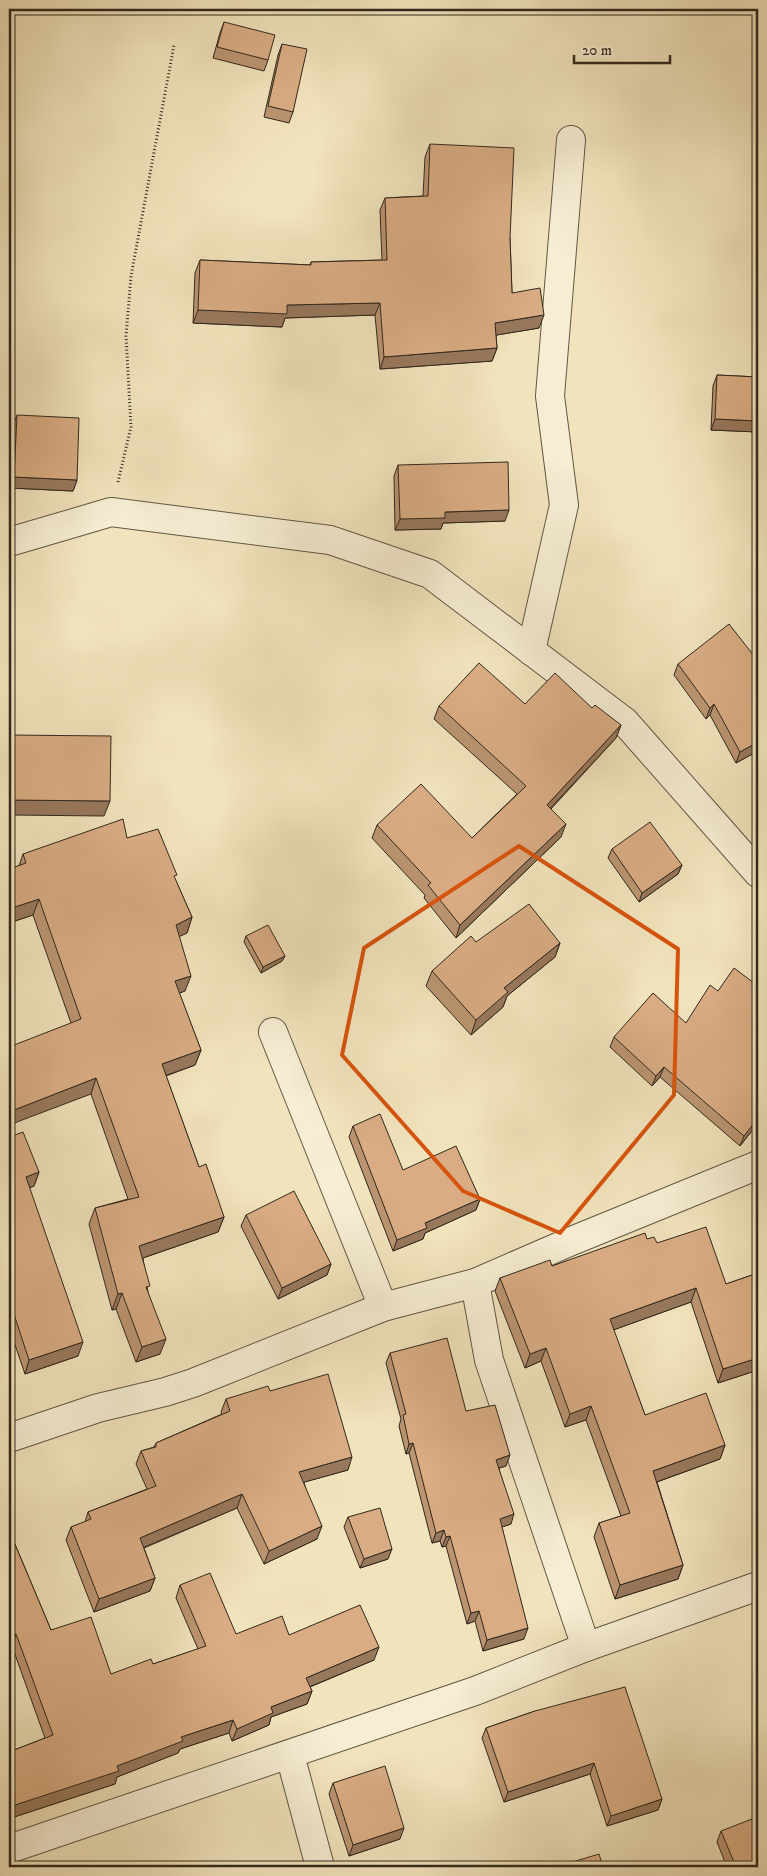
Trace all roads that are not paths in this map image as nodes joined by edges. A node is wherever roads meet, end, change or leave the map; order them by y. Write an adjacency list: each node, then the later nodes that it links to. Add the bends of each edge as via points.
1 (571, 140): 3 (street, via 550,396 564,505)
2 (9, 542): 3 (street, via 111,512 330,540 430,574)
3 (531, 651): 4 (street, via 625,722)
4 (758, 873)
5 (273, 1032): 8 (street)
6 (758, 1164): 7 (street)
7 (475, 1283): 8 (street); 11 (street, via 489,1360)
8 (383, 1307): 9 (street, via 194,1383)
9 (10, 1434)
10 (758, 1586): 11 (street)
11 (586, 1647): 12 (street, via 475,1691)
12 (290, 1755): 13 (street); 14 (street)
13 (9, 1849)
14 (320, 1867)

